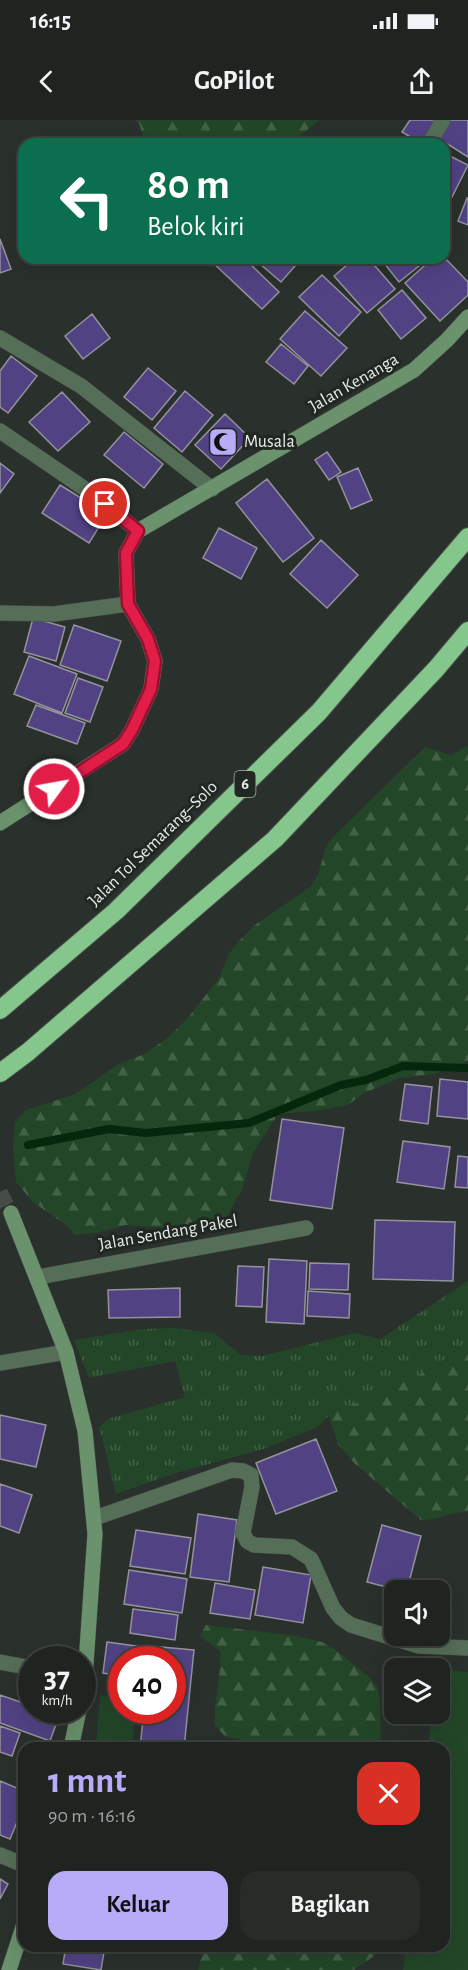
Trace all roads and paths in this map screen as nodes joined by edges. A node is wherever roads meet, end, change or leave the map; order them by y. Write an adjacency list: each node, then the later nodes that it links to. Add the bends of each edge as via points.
1 (443, 120): 2 (street)
2 (432, 138)
3 (468, 317): 6 (street, Jalan Kenanga, via 414,370)
4 (0, 338): 6 (street, via 81,386)
5 (0, 431): 7 (street, via 88,490)
6 (212, 489): 7 (street, Jalan Kenanga)
7 (138, 531): 9 (street, via 126,553)
8 (468, 537): 13 (highway, Jalan Tol Semarang–Solo / 6, via 319,712 116,911)
9 (128, 604): 10 (street, via 54,614); 12 (street, via 148,639 155,661 151,689 132,730 123,744)
10 (0, 614)
11 (468, 631): 14 (highway, via 275,839)
12 (0, 823)
13 (0, 1010)
14 (0, 1073)
15 (11, 1213): 17 (street)
16 (306, 1228): 17 (street, Jalan Sendang Pakel)
17 (38, 1277): 18 (street)
18 (66, 1352): 19 (street); 20 (street, via 85,1431)
19 (0, 1363)
20 (95, 1518): 21 (street); 22 (street, via 232,1470 243,1471 251,1475 252,1487 243,1533 247,1541 254,1545 292,1547 311,1559 341,1618 351,1625 419,1646)
21 (86, 1646)
22 (468, 1648)
23 (0, 1662): 24 (street)
24 (18, 1665)
25 (76, 1724): 26 (street)
26 (72, 1742)
27 (0, 1855): 28 (street)
28 (18, 1862)
29 (18, 1942): 30 (street)
30 (9, 1970)

